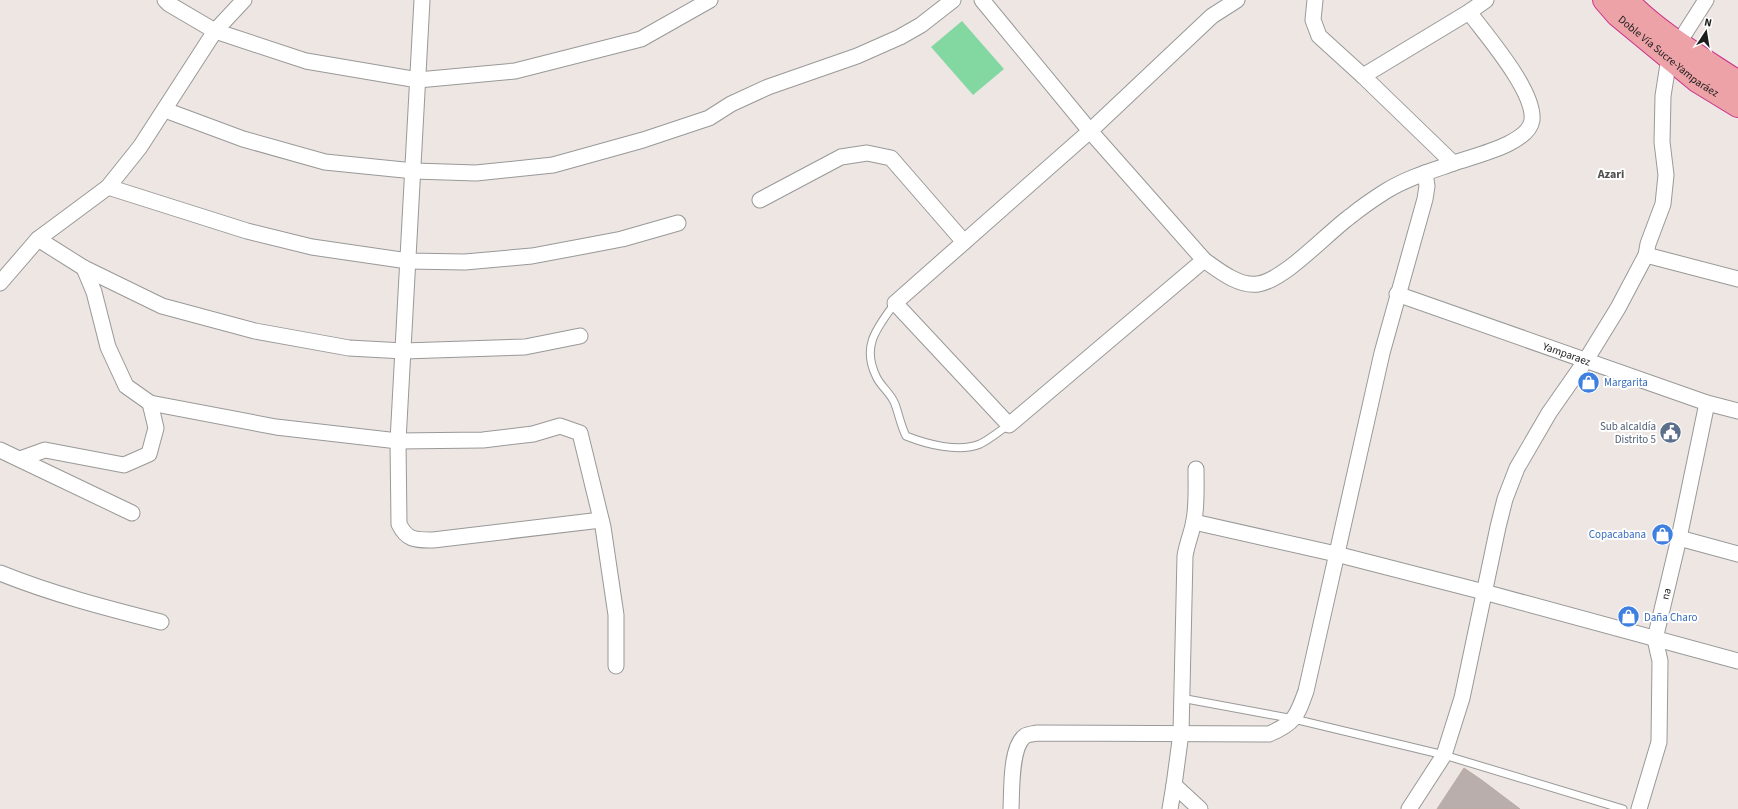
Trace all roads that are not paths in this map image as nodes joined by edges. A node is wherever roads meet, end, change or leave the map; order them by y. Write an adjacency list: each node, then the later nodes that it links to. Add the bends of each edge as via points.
1 (165, 0): 14 (street)
2 (244, 0): 14 (street)
3 (422, 0): 17 (street)
4 (710, 0): 17 (street, via 641,39 515,71)
5 (953, 0): 23 (street, via 900,37 857,56 768,87 731,104 709,118 643,140 553,165 476,172)
6 (982, 0): 21 (street)
7 (1237, 0): 21 (street, via 1212,16)
8 (1315, 0): 16 (street, via 1313,20 1319,36)
9 (1486, 0): 13 (street)
10 (1604, 0): 15 (highway, Doble Vía Sucre-Yamparáez, via 1617,15)
11 (1627, 0): 15 (highway, Doble Vía Sucre-Yamparáez)
12 (1706, 0): 15 (street)
13 (1469, 12): 16 (street); 22 (street, via 1523,85 1531,106 1532,120 1528,129 1515,141)
14 (215, 31): 17 (street, via 306,61); 20 (street)
15 (1674, 51): 18 (highway, Doble Vía Sucre-Yamparáez); 19 (highway, Doble Vía Sucre-Yamparáez, via 1697,81); 30 (street, via 1663,96 1662,142 1666,175 1663,204)
16 (1363, 76): 22 (street)
17 (418, 80): 23 (street)
18 (1738, 82)
19 (1738, 106)
20 (165, 110): 23 (street, via 243,139 325,162); 25 (street)
21 (1090, 130): 29 (street); 32 (street)
22 (1453, 163): 24 (street)
23 (414, 171): 31 (street)
24 (1425, 173): 32 (street, via 1387,190 1351,215 1280,276 1257,284 1242,282 1226,276); 36 (street, via 1425,199)
25 (108, 187): 28 (street); 31 (street, via 254,233 312,247)
26 (760, 200): 29 (street, via 841,157 867,153 891,158)
27 (678, 223): 31 (street, via 622,239 532,256 464,262)
28 (38, 239): 33 (street); 34 (street)
29 (964, 242): 37 (street)
30 (1646, 255): 35 (street); 40 (street)
31 (408, 260): 39 (street)
32 (1204, 260): 44 (street)
33 (84, 268): 39 (street, via 162,306 255,331 349,348); 41 (street, via 94,292 108,347 126,386)
34 (2, 278)
35 (1738, 279)
36 (1397, 294): 40 (street, Yamparaez); 53 (street)
37 (895, 303): 44 (street); 44 (lane, via 874,333 869,354 876,376 895,404 906,436 922,443 957,448 979,444)
38 (580, 336): 39 (street, via 524,347)
39 (404, 351): 45 (street)
40 (1586, 360): 42 (street, Yamparaez); 56 (street, via 1549,413 1517,468 1505,499)
41 (150, 403): 45 (street, via 276,427); 47 (street, via 156,428 149,454 124,466 45,450)
42 (1707, 403): 43 (street, Yamparaez); 52 (street, na)
43 (1738, 411)
44 (1009, 425)
45 (398, 441): 50 (street, via 483,440 533,434 560,426 580,433); 50 (street, via 399,524 403,533 416,540)
46 (0, 450): 47 (street)
47 (20, 459): 49 (street)
48 (1196, 469): 51 (street)
49 (132, 513)
50 (601, 520): 60 (street, via 616,615)
51 (1194, 522): 53 (street); 61 (street, via 1185,556)
52 (1679, 538): 54 (street); 58 (street, na)
53 (1336, 554): 56 (street); 62 (street, via 1306,691)
54 (1738, 554)
55 (0, 572): 57 (street, via 36,588)
56 (1484, 592): 58 (street); 64 (street, via 1462,698)
57 (161, 622)
58 (1656, 639): 59 (street); 71 (street, na, via 1660,661 1659,742)
59 (1738, 661)
60 (616, 666)
61 (1181, 698): 62 (lane); 63 (street)
62 (1294, 719): 63 (street, via 1282,729 1269,734); 64 (lane)
63 (1181, 733): 65 (street); 66 (street, via 1026,735 1019,742 1015,754)
64 (1444, 755): 69 (street); 70 (lane)
65 (1174, 785): 67 (street); 68 (street)
66 (1011, 809)
67 (1170, 809)
68 (1200, 809)
69 (1409, 809)
70 (1623, 809)
71 (1639, 809)

